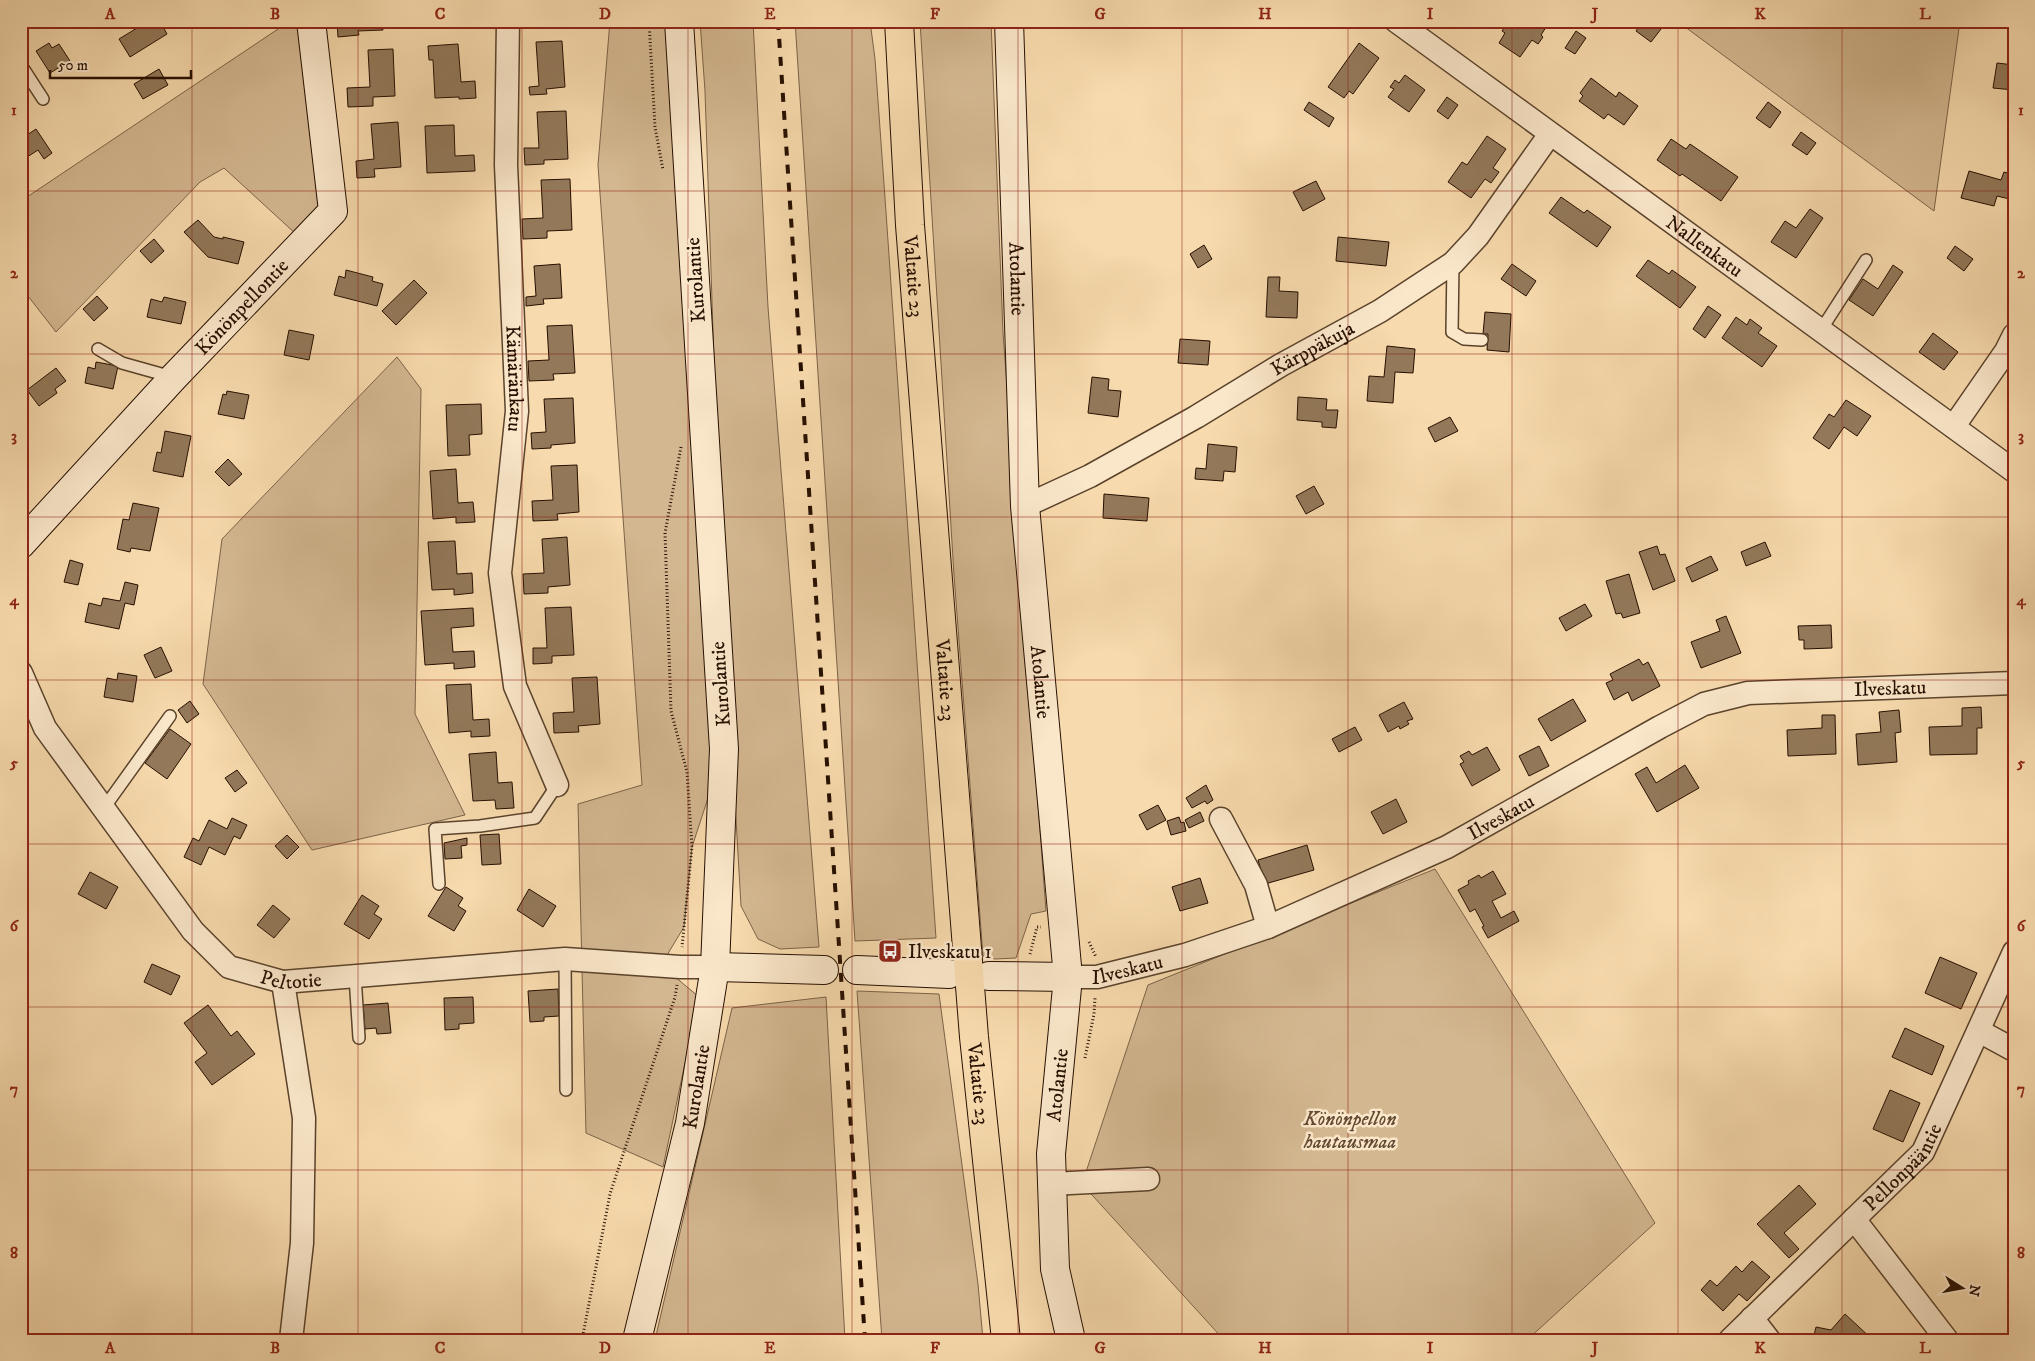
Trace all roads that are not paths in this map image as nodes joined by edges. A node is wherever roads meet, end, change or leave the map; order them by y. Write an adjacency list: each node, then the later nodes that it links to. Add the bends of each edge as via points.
1 (311, 21): 18 (street, Könönpellontie, via 333,211)
2 (508, 21): 26 (street, Kämäränkatu, via 506,165 517,411 500,573 515,686)
3 (679, 21): 33 (street, Kurolantie, via 724,749)
4 (884, 21): 11 (highway)
5 (900, 21): 11 (highway, Valtatie 23)
6 (1009, 21): 21 (street, Atolantie)
7 (1396, 21): 10 (street, Nallenkatu)
8 (21, 66): 9 (lane)
9 (43, 99)
10 (1550, 134): 13 (street, Kärppäkuja, via 1478,236); 14 (street, Nallenkatu)
11 (910, 225): 51 (highway, Valtatie 23, via 973,1027)
12 (1866, 260): 14 (lane)
13 (1453, 263): 16 (lane, via 1452,332 1464,339); 21 (street, Kärppäkuja, via 1380,311 1188,421 1090,476)
14 (1821, 330): 19 (street, Nallenkatu)
15 (2014, 335): 19 (street)
16 (1482, 340)
17 (98, 350): 18 (lane, via 122,363)
18 (174, 377): 22 (street, Könönpellontie)
19 (1954, 426): 20 (street, Nallenkatu)
20 (2014, 470)
21 (1025, 506): 39 (street, Atolantie)
22 (21, 544)
23 (21, 674): 27 (street, Peltotie, via 45,728)
24 (2014, 684): 30 (street, Ilveskatu, via 1748,693 1704,704 1447,847)
25 (170, 716): 27 (lane)
26 (557, 785): 29 (lane, via 535,818 435,829)
27 (104, 808): 40 (street, Peltotie, via 193,931 229,967)
28 (1221, 819): 30 (street, via 1256,885)
29 (440, 884)
30 (1268, 928): 39 (street, Ilveskatu, via 1185,956 1097,977)
31 (2014, 952): 41 (street, Pellonpääntie)
32 (565, 959): 33 (street, Peltotie); 37 (street, Peltotie); 44 (lane)
33 (715, 967): 34 (street); 50 (street, Kurolantie, via 690,1122)
34 (824, 970)
35 (857, 970): 36 (street)
36 (949, 974)
37 (355, 976): 40 (street, Peltotie); 42 (lane)
38 (988, 976): 39 (street, Ilveskatu)
39 (1068, 977): 46 (street, Atolantie)
40 (283, 982): 49 (street, via 304,1118 302,1243)
41 (1979, 1031): 43 (street); 47 (street, Pellonpääntie, via 1922,1152)
42 (359, 1038)
43 (2014, 1050)
44 (566, 1090)
45 (1148, 1180): 46 (street)
46 (1051, 1184): 52 (street, Atolantie, via 1055,1269)
47 (1854, 1219): 48 (street, Pellonpääntie); 55 (street)
48 (1752, 1318): 53 (street, Pellonpääntie); 54 (street)
49 (292, 1340)
50 (637, 1340)
51 (1006, 1340)
52 (1071, 1340)
53 (1730, 1340)
54 (1769, 1340)
55 (1947, 1340)

